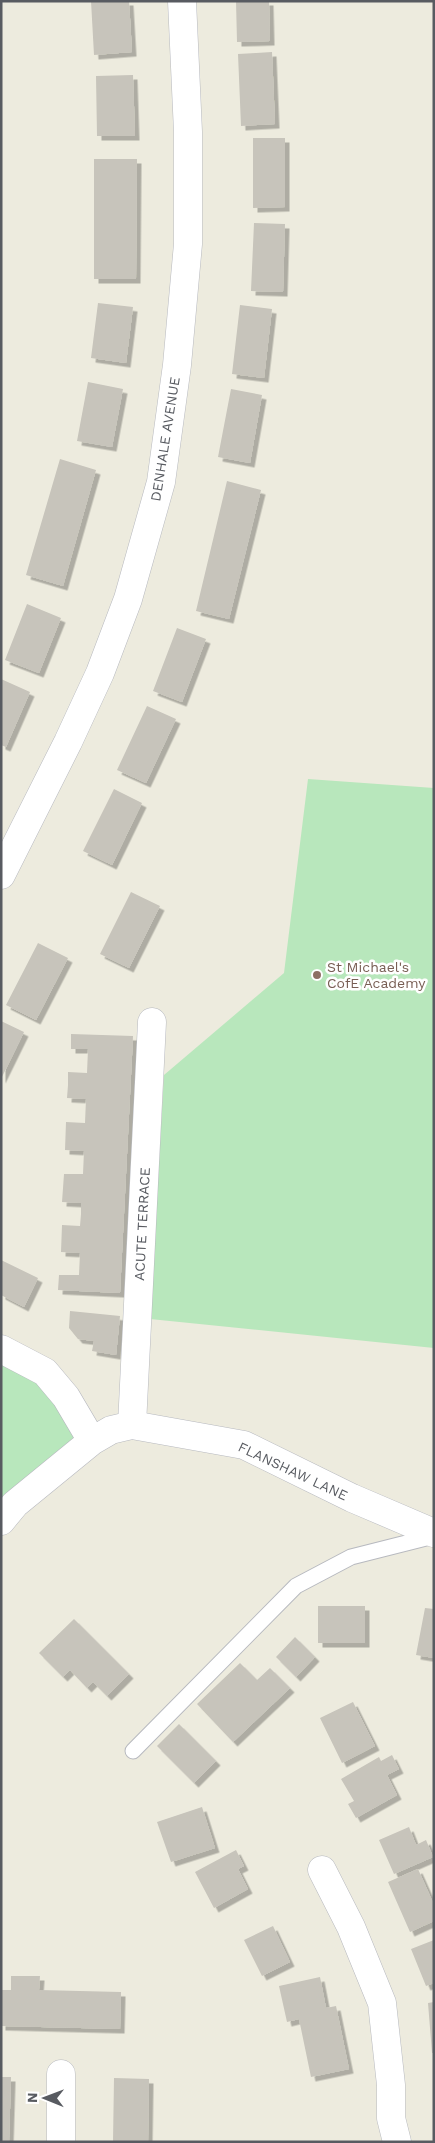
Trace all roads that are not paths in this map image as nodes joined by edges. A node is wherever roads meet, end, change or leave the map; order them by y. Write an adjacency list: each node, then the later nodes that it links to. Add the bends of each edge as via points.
1 (182, 1): 2 (street, DENHALE AVENUE, via 188,132 188,244 177,366 161,482 128,599 100,673)
2 (2, 871)
3 (152, 1022): 5 (street, ACUTE TERRACE)
4 (1, 1349): 6 (street, via 45,1372 66,1397)
5 (132, 1425): 6 (street, FLANSHAW LANE, via 111,1430); 8 (street, FLANSHAW LANE, via 244,1445)
6 (92, 1441): 7 (street, FLANSHAW LANE, via 15,1504)
7 (1, 1520)
8 (434, 1535): 9 (lane, via 351,1557 296,1586)
9 (133, 1751)
10 (322, 1870): 13 (street, via 351,1927 382,2003 391,2118)
11 (61, 2074): 12 (street)
12 (61, 2142)
13 (397, 2142)

